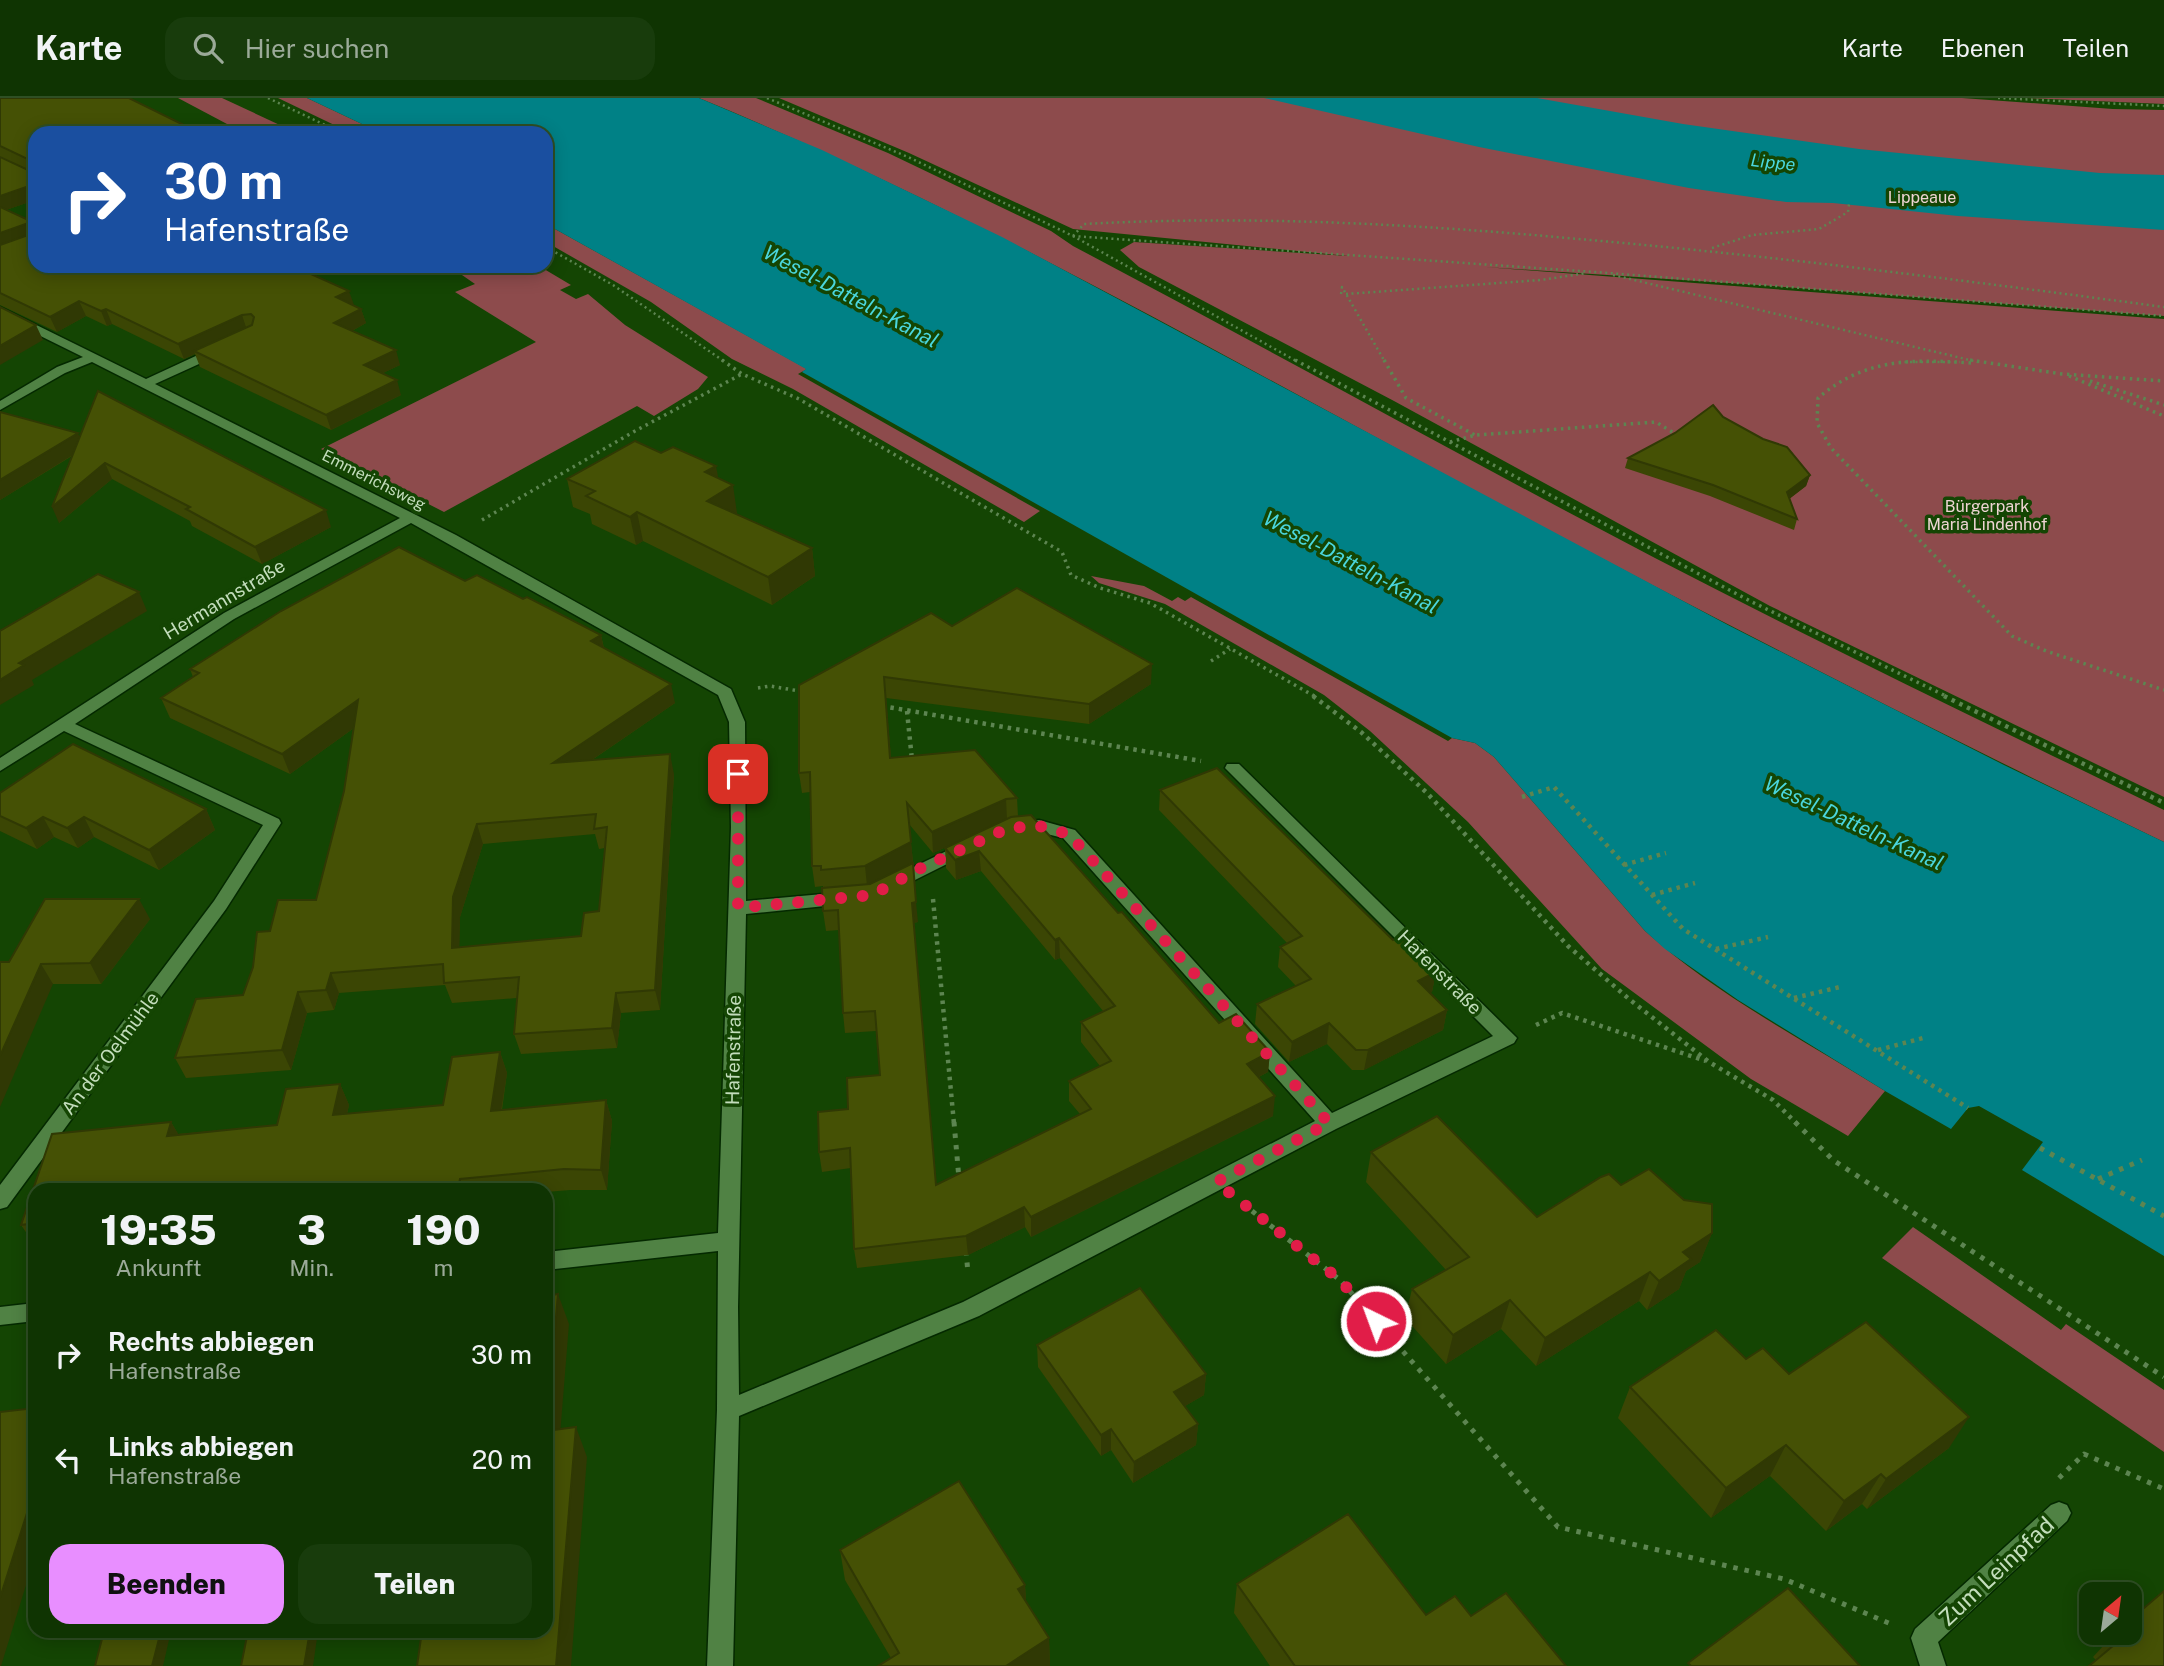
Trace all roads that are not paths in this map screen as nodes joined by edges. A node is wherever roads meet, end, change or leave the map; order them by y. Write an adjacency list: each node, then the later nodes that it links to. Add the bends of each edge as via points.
1 (0, 311): 3 (street, Emmerichsweg)
2 (228, 346): 4 (street)
3 (90, 359): 4 (street, Emmerichsweg); 5 (street, via 61,370)
4 (146, 384): 6 (street, Emmerichsweg)
5 (0, 406)
6 (410, 518): 7 (street, Emmerichsweg); 8 (street, Hermannstraße, via 229,616)
7 (725, 692): 13 (street, Hafenstraße, via 737,722)
8 (64, 725): 9 (street, Hermannstraße); 15 (street, An der Oelmühle, via 273,823 220,905)
9 (0, 766)
10 (1233, 768): 14 (street, Hafenstraße, via 1507,1038)
11 (882, 890): 14 (street, via 1008,828 1039,826 1069,834)
12 (860, 896): 13 (street)
13 (738, 908): 16 (street, Hafenstraße)
14 (1329, 1123): 20 (street, via 971,1309)
15 (0, 1201)
16 (729, 1241): 17 (street); 20 (street, Hafenstraße)
17 (553, 1260)
18 (28, 1313): 19 (street)
19 (0, 1316)
20 (728, 1410): 22 (street, Hafenstraße)
21 (2059, 1513): 23 (street, Zum Leinpfad, via 1924,1638)
22 (720, 1666)
23 (1933, 1666)

